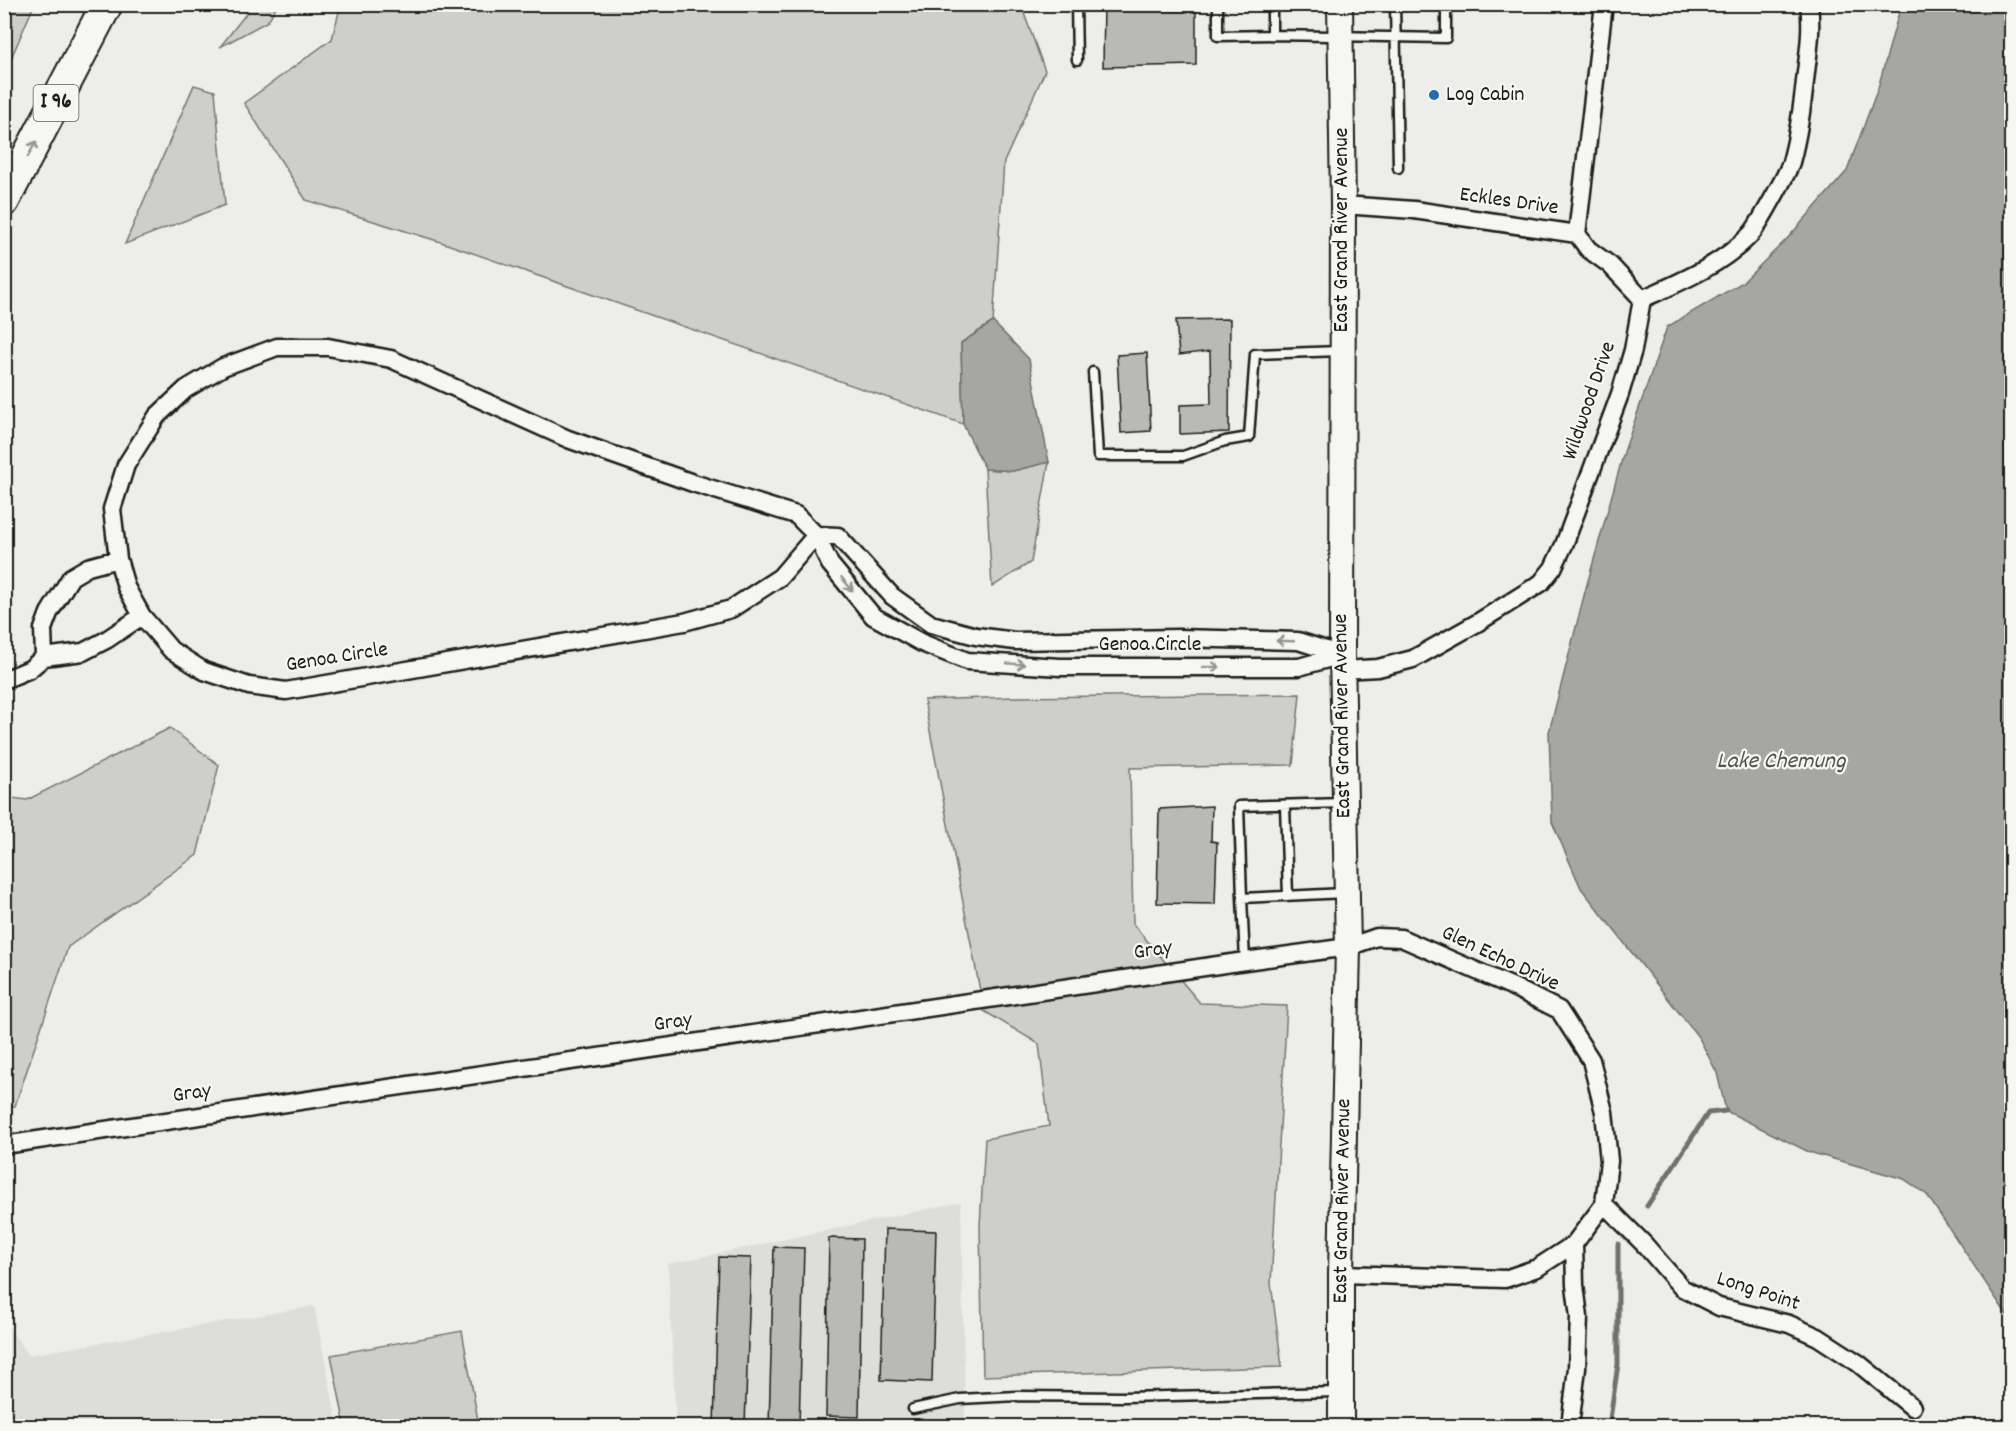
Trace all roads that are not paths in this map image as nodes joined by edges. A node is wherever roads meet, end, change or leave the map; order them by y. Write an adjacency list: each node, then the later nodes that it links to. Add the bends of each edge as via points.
1 (107, 4): 15 (highway, I 96, one-way to 1)
2 (1077, 4): 13 (lane)
3 (1218, 4): 10 (lane, via 1218,36)
4 (1272, 4): 10 (lane)
5 (1340, 4): 11 (main road, East Grand River Avenue)
6 (1395, 4): 12 (lane)
7 (1446, 4): 12 (lane, via 1446,38)
8 (1604, 4): 17 (street)
9 (1809, 4): 18 (street, via 1811,23 1802,110 1791,165 1753,232 1714,264)
10 (1272, 35): 11 (lane)
11 (1341, 36): 12 (lane); 16 (main road, East Grand River Avenue)
12 (1396, 37): 14 (lane)
13 (1077, 60)
14 (1398, 168)
15 (4, 201)
16 (1343, 205): 17 (street, Eckles Drive, via 1414,210); 19 (main road, East Grand River Avenue)
17 (1577, 234): 18 (street, Eckles Drive)
18 (1642, 299): 29 (street, Wildwood Drive, via 1634,350 1620,394 1564,545 1541,583 1413,659 1378,668)
19 (1343, 351): 20 (lane, via 1255,354 1249,437 1183,456 1098,456); 29 (main road, East Grand River Avenue)
20 (1093, 372)
21 (816, 535): 22 (street, Genoa Circle, via 796,515 568,439 391,359 328,347 277,347 223,367 186,389 157,416 126,465 112,509); 23 (street, Genoa Circle, via 780,577 730,609 684,622 286,691 249,686 204,671 171,650); 24 (street, Genoa Circle, via 838,536 892,596); 27 (street, Genoa Circle, one-way to 27, via 830,564 873,616)
22 (118, 559): 23 (street, Genoa Circle, via 126,587); 28 (street, via 88,567 71,577 43,629)
23 (142, 616): 28 (street, via 82,652)
24 (931, 624): 25 (street, Genoa Circle, via 1015,641); 27 (street)
25 (1062, 639): 26 (street, Genoa Circle); 30 (street)
26 (1239, 639): 29 (street, Genoa Circle, one-way to 26, via 1298,642); 31 (street)
27 (922, 643): 30 (street, Genoa Circle, one-way to 30, via 967,661)
28 (44, 657): 32 (street, via 30,669)
29 (1342, 662): 31 (street, Genoa Circle); 33 (main road, East Grand River Avenue)
30 (1060, 667): 31 (street, Genoa Circle, one-way to 31)
31 (1239, 667)
32 (4, 680)
33 (1344, 803): 34 (lane); 35 (main road, East Grand River Avenue)
34 (1285, 804): 36 (lane); 37 (lane, via 1239,806)
35 (1346, 893): 36 (lane); 38 (main road, East Grand River Avenue)
36 (1288, 896): 37 (lane)
37 (1242, 898): 39 (lane)
38 (1348, 947): 39 (street, Gray); 41 (street, Glen Echo Drive, via 1377,937 1401,938 1559,1010 1592,1060 1604,1112 1609,1161); 43 (main road, East Grand River Avenue)
39 (1245, 961): 40 (street, Gray)
40 (4, 1145)
41 (1604, 1204): 42 (street); 45 (street, Long Point, via 1682,1288 1719,1307 1789,1324 1818,1337 1858,1363)
42 (1574, 1244): 43 (street, via 1537,1268 1505,1279); 48 (street, via 1579,1317)
43 (1341, 1274): 44 (main road, East Grand River Avenue)
44 (1341, 1392): 46 (lane, via 1017,1396 960,1399); 47 (main road, East Grand River Avenue)
45 (1912, 1407)
46 (913, 1409)
47 (1341, 1426)
48 (1570, 1426)

